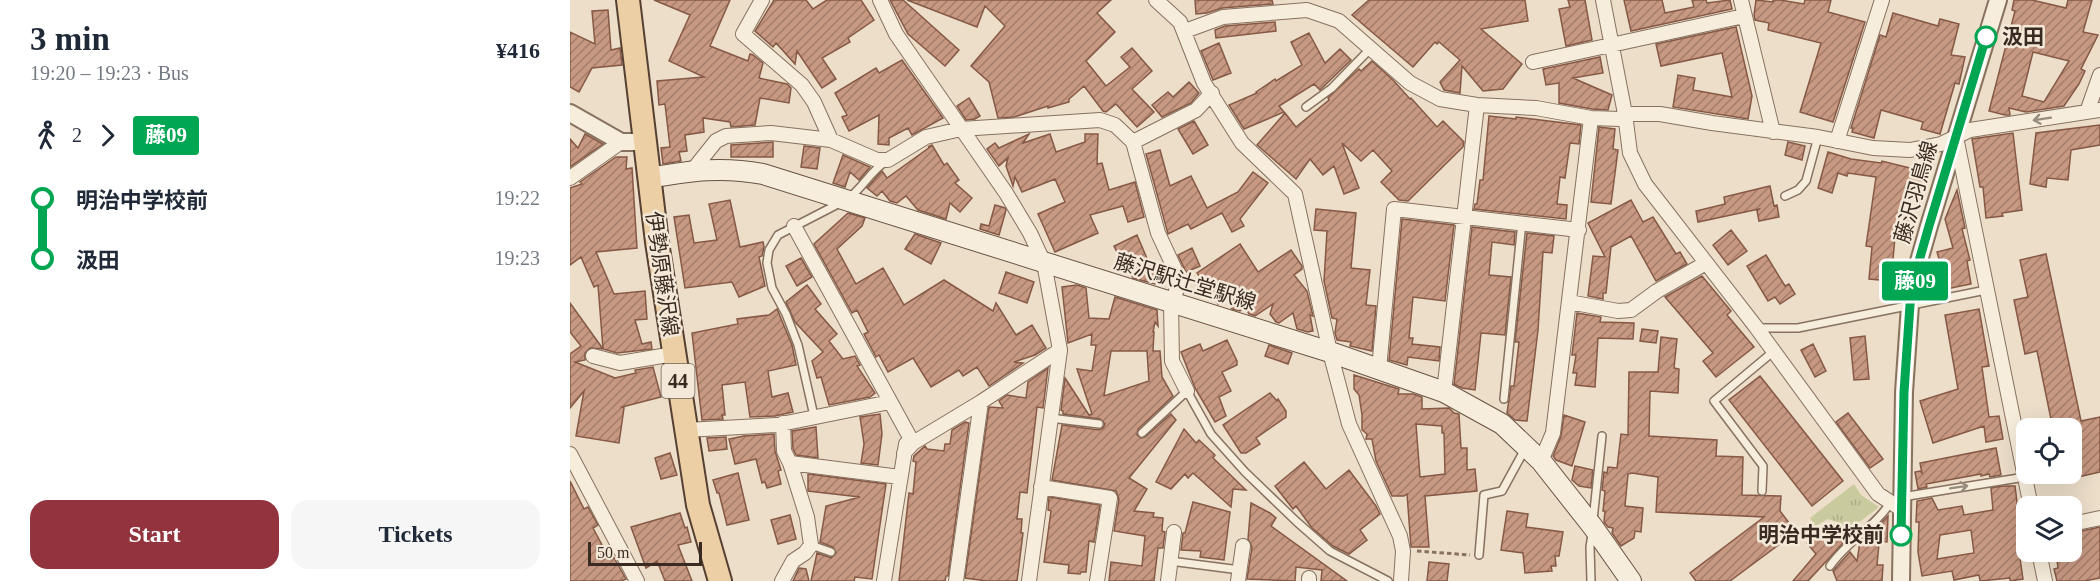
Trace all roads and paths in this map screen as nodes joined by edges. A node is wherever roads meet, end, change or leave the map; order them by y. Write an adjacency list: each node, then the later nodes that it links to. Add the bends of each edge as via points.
1 (628, 0): 29 (main road, 伊勢原藤沢線 / 44)
2 (762, 0): 26 (street, via 743,34 802,85)
3 (880, 0): 22 (street, via 896,34)
4 (1156, 0): 10 (street)
5 (1603, 0): 11 (street)
6 (1740, 0): 9 (street)
7 (1882, 0): 27 (street)
8 (1998, 0): 24 (street, 藤沢羽鳥線)
9 (1744, 16): 11 (street); 23 (street)
10 (1185, 31): 12 (street, via 1224,17 1307,10 1339,21); 15 (street, via 1204,83)
11 (1612, 44): 13 (street); 20 (street)
12 (1371, 48): 16 (street, via 1410,83 1440,99); 17 (lane, via 1332,88)
13 (1533, 62)
14 (2100, 75): 18 (street)
15 (1212, 93): 30 (street, via 1196,110); 50 (street, via 1242,143 1295,194)
16 (1477, 105): 21 (street, via 1536,108); 37 (street)
17 (1306, 106)
18 (2094, 111): 24 (street, one-way to 24, via 1970,130)
19 (570, 113): 28 (street)
20 (1625, 114): 21 (street, via 1620,119); 23 (street, via 1660,114); 42 (street, via 1630,153 1645,184)
21 (1591, 118): 40 (street)
22 (961, 129): 30 (street, via 1100,120 1115,125); 31 (street, via 926,137); 41 (street, via 1006,193)
23 (1773, 132): 25 (street)
24 (1956, 137): 27 (street, via 1910,150); 43 (street); 46 (street, 藤沢羽鳥線, via 1917,268)
25 (1818, 138): 27 (street); 35 (lane, via 1806,181)
26 (831, 140): 31 (street, via 877,160); 32 (street, via 771,134 726,136 716,141)
27 (1837, 141)
28 (621, 142): 29 (street); 33 (street)
29 (645, 142): 34 (main road, 伊勢原藤沢線 / 44)
30 (1132, 142): 45 (street, via 1158,233 1178,276)
31 (888, 160): 36 (lane)
32 (692, 171): 34 (main road, 藤沢駅辻堂駅線); 36 (main road, 藤沢駅辻堂駅線, via 750,172)
33 (570, 178)
34 (649, 178): 51 (main road, 伊勢原藤沢線 / 44)
35 (1785, 196)
36 (847, 200): 39 (lane); 41 (main road, 藤沢駅辻堂駅線)
37 (1466, 216): 38 (street); 53 (street, via 1394,208); 55 (street)
38 (1522, 222): 40 (street); 56 (lane)
39 (794, 226): 57 (street); 59 (lane, via 773,241 768,274 798,345)
40 (1579, 230): 44 (street)
41 (1044, 263): 45 (main road, 藤沢駅辻堂駅線); 48 (street)
42 (1706, 263): 44 (street, via 1631,310); 47 (street)
43 (1986, 290): 46 (lane); 65 (street)
44 (1569, 302): 70 (street, via 1553,433)
45 (1171, 303): 50 (main road, 藤沢駅辻堂駅線); 54 (street, via 1172,361)
46 (1910, 305): 47 (lane, via 1798,328); 77 (street, 藤沢羽鳥線)
47 (1756, 327): 49 (street)
48 (1060, 350): 58 (street); 60 (street)
49 (1774, 351): 76 (lane, via 1714,400 1763,466); 77 (street, via 1878,494)
50 (1330, 352): 53 (main road, 藤沢駅辻堂駅線); 100 (street, via 1349,424 1400,536)
51 (674, 354): 52 (street, via 620,363); 63 (main road, 伊勢原藤沢線 / 44)
52 (593, 356)
53 (1379, 369): 55 (main road, 藤沢駅辻堂駅線)
54 (1187, 391): 64 (lane); 99 (lane, via 1211,434 1297,522 1330,550)
55 (1444, 392): 68 (main road, 藤沢駅辻堂駅線, via 1502,424)
56 (1504, 399)
57 (890, 402): 59 (street); 67 (street)
58 (981, 402): 67 (street); 95 (street)
59 (814, 416): 61 (street)
60 (1050, 418): 62 (lane); 75 (street)
61 (783, 423): 63 (street); 71 (street, via 784,451)
62 (1099, 424)
63 (686, 430): 92 (main road, 伊勢原藤沢線 / 44, via 698,505)
64 (1142, 433)
65 (2016, 434)
66 (1602, 436): 80 (lane)
67 (908, 443): 73 (street)
68 (1526, 447): 70 (main road, 藤沢駅辻堂駅線); 86 (lane, via 1502,491 1484,495)
69 (570, 454): 72 (street)
70 (1541, 461): 80 (main road, 藤沢駅辻堂駅線)
71 (790, 462): 73 (street); 82 (street)
72 (574, 469): 91 (street)
73 (900, 477): 94 (street)
74 (2016, 479): 77 (lane, one-way to 74)
75 (1041, 488): 96 (street); 97 (street, via 1110,498)
76 (1762, 491)
77 (1898, 502): 89 (lane, via 1839,552); 103 (street, 藤沢羽鳥線)
78 (2100, 518): 79 (street)
79 (2082, 522)
80 (1593, 527): 101 (lane); 102 (main road, 藤沢駅辻堂駅線)
81 (1174, 532): 87 (street)
82 (811, 545): 84 (lane); 93 (street, via 793,561)
83 (1243, 546): 90 (street)
84 (831, 552)
85 (1430, 552): 86 (path)
86 (1479, 555)
87 (1170, 561): 90 (lane); 98 (street)
88 (2041, 562): 104 (street)
89 (1830, 566)
90 (1239, 575)
91 (637, 581)
92 (720, 581)
93 (782, 581)
94 (884, 581)
95 (956, 581)
96 (1029, 581)
97 (1097, 581)
98 (1168, 581)
99 (1388, 581)
100 (1401, 581)
101 (1590, 581)
102 (1631, 581)
103 (1901, 581)
104 (2045, 581)

